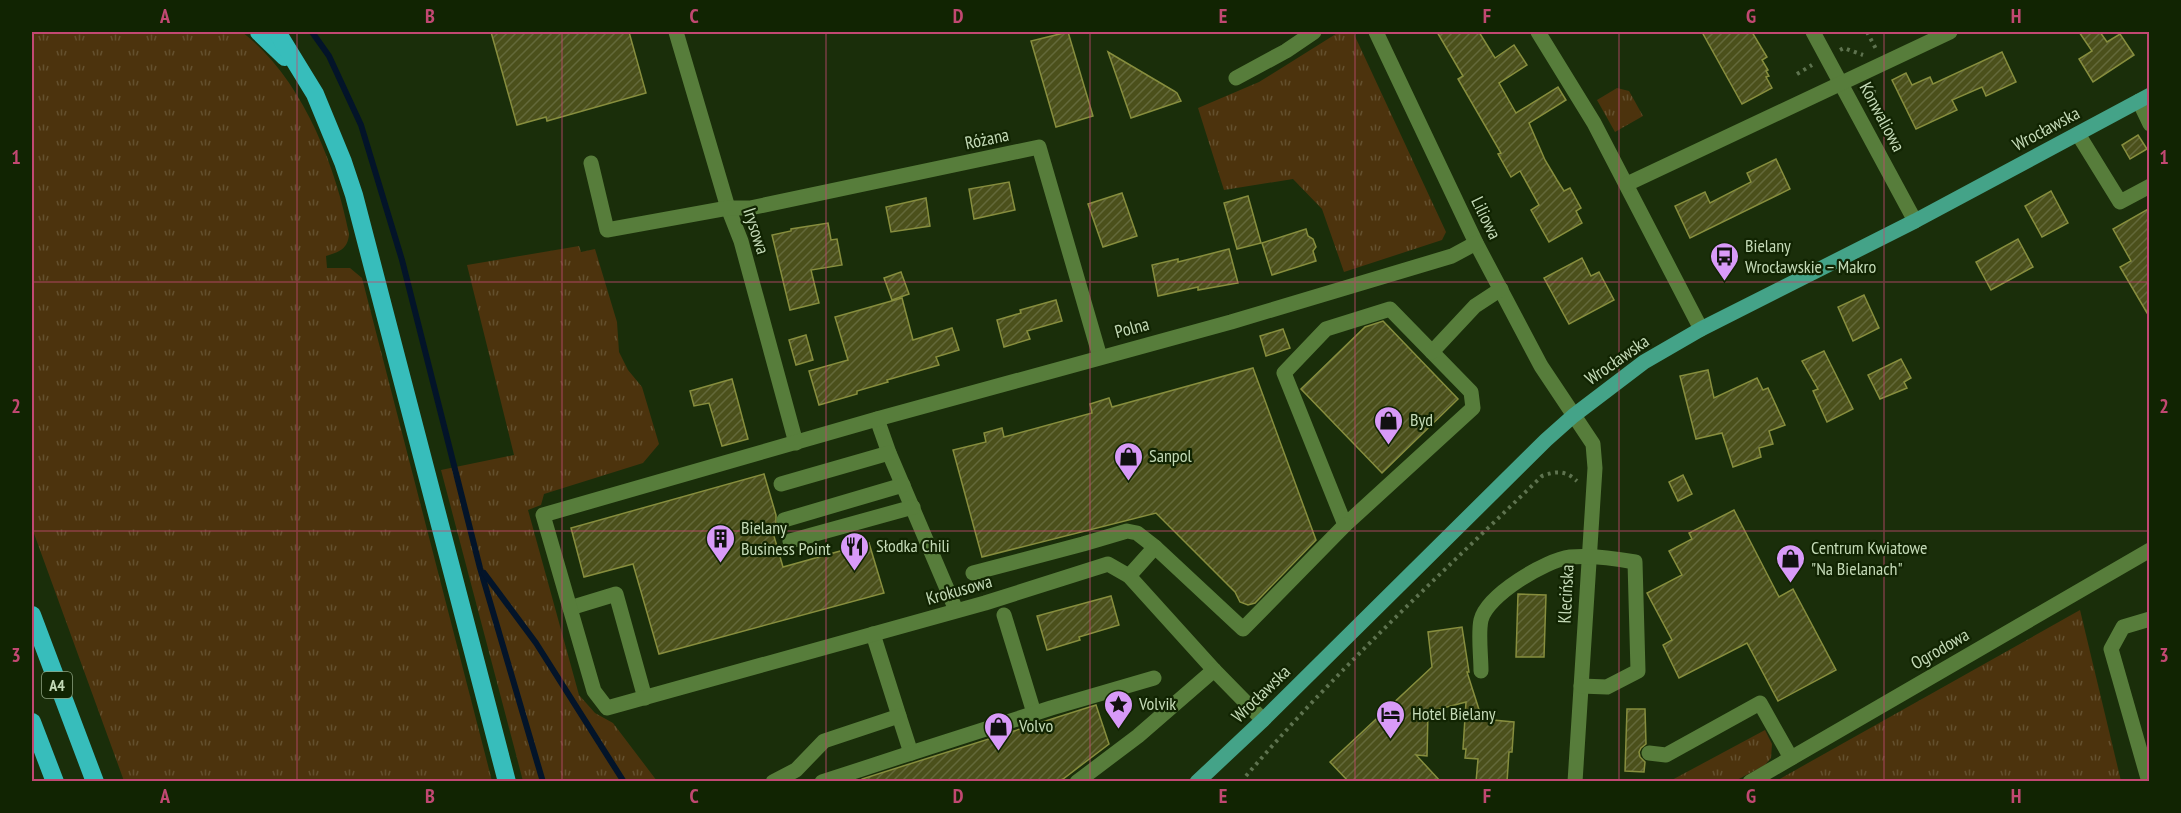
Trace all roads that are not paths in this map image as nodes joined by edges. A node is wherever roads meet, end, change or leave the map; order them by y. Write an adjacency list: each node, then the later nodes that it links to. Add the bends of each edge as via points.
1 (259, 32): 9 (highway)
2 (277, 32): 9 (highway)
3 (676, 32): 18 (street, Irysowa)
4 (1314, 32): 10 (street)
5 (1376, 32): 20 (street, Liliowa)
6 (1538, 32): 16 (street)
7 (1813, 32): 11 (street, Konwaliowa)
8 (1950, 32): 11 (street)
9 (304, 78): 60 (highway, via 330,128 354,195)
10 (1236, 78)
11 (1842, 83): 16 (street); 19 (street, Konwaliowa)
12 (2144, 98): 13 (street); 14 (main road, Wrocławska)
13 (2150, 124)
14 (2078, 134): 17 (street, via 2120,202); 19 (main road, Wrocławska)
15 (591, 163): 18 (street, via 607,230)
16 (1627, 184): 22 (street)
17 (2150, 186)
18 (728, 208): 24 (street, Różana, via 761,206 1039,147); 27 (street, Irysowa, via 741,241)
19 (1915, 221): 22 (main road, Wrocławska)
20 (1476, 243): 21 (street, Liliowa); 24 (street, Polna, via 1452,256 1404,271)
21 (1501, 289): 23 (street, via 1475,306); 25 (street, Liliowa, via 1541,366)
22 (1701, 329): 25 (main road, Wrocławska, via 1644,362)
23 (1432, 352): 33 (street, via 1471,392 1473,408); 33 (street, via 1390,309 1326,329 1284,374)
24 (1100, 357): 26 (street, Polna)
25 (1573, 416): 37 (street, Klecińska, via 1593,444 1595,468); 53 (main road, Wrocławska)
26 (877, 419): 27 (street, Polna); 28 (street)
27 (796, 443): 40 (street, Polna, via 543,515)
28 (889, 453): 29 (street); 30 (street)
29 (781, 484)
30 (903, 485): 31 (street); 32 (street)
31 (913, 507): 34 (street); 41 (street)
32 (784, 520)
33 (1345, 525): 35 (street, via 1243,629)
34 (790, 541)
35 (1155, 547): 38 (street, via 1137,533 1127,531); 39 (street)
36 (2150, 550): 57 (street, Ogrodowa)
37 (1588, 556): 47 (street, via 1567,558 1524,577 1488,604 1481,620); 49 (street, Klecińska); 49 (street, via 1635,562 1638,671 1608,687)
38 (973, 573)
39 (1129, 576): 41 (street, Krokusowa, via 1108,564); 46 (street, Krokusowa)
40 (570, 608): 50 (street, Krokusowa, via 594,692 607,708); 50 (street, via 616,594)
41 (956, 610): 45 (street, Krokusowa)
42 (32, 615): 59 (highway, A4)
43 (1004, 615): 51 (street)
44 (2150, 619): 67 (street, via 2123,627 2111,650)
45 (873, 634): 50 (street, Krokusowa); 52 (street)
46 (1214, 670): 53 (street, Krokusowa); 63 (street)
47 (1481, 671)
48 (1154, 678): 51 (street)
49 (1581, 686): 65 (street, Klecińska)
50 (645, 698)
51 (1034, 713): 55 (street)
52 (898, 716): 55 (street); 61 (street, via 824,741 795,770)
53 (1263, 720): 64 (main road, Wrocławska)
54 (32, 722): 58 (highway)
55 (911, 753): 62 (street)
56 (1649, 753): 57 (street, via 1666,755 1760,703)
57 (1791, 758): 66 (street, Ogrodowa)
58 (55, 782)
59 (95, 782)
60 (507, 782)
61 (773, 782)
62 (822, 782)
63 (1077, 782)
64 (1197, 782)
65 (1575, 782)
66 (1750, 782)
67 (2149, 782)

